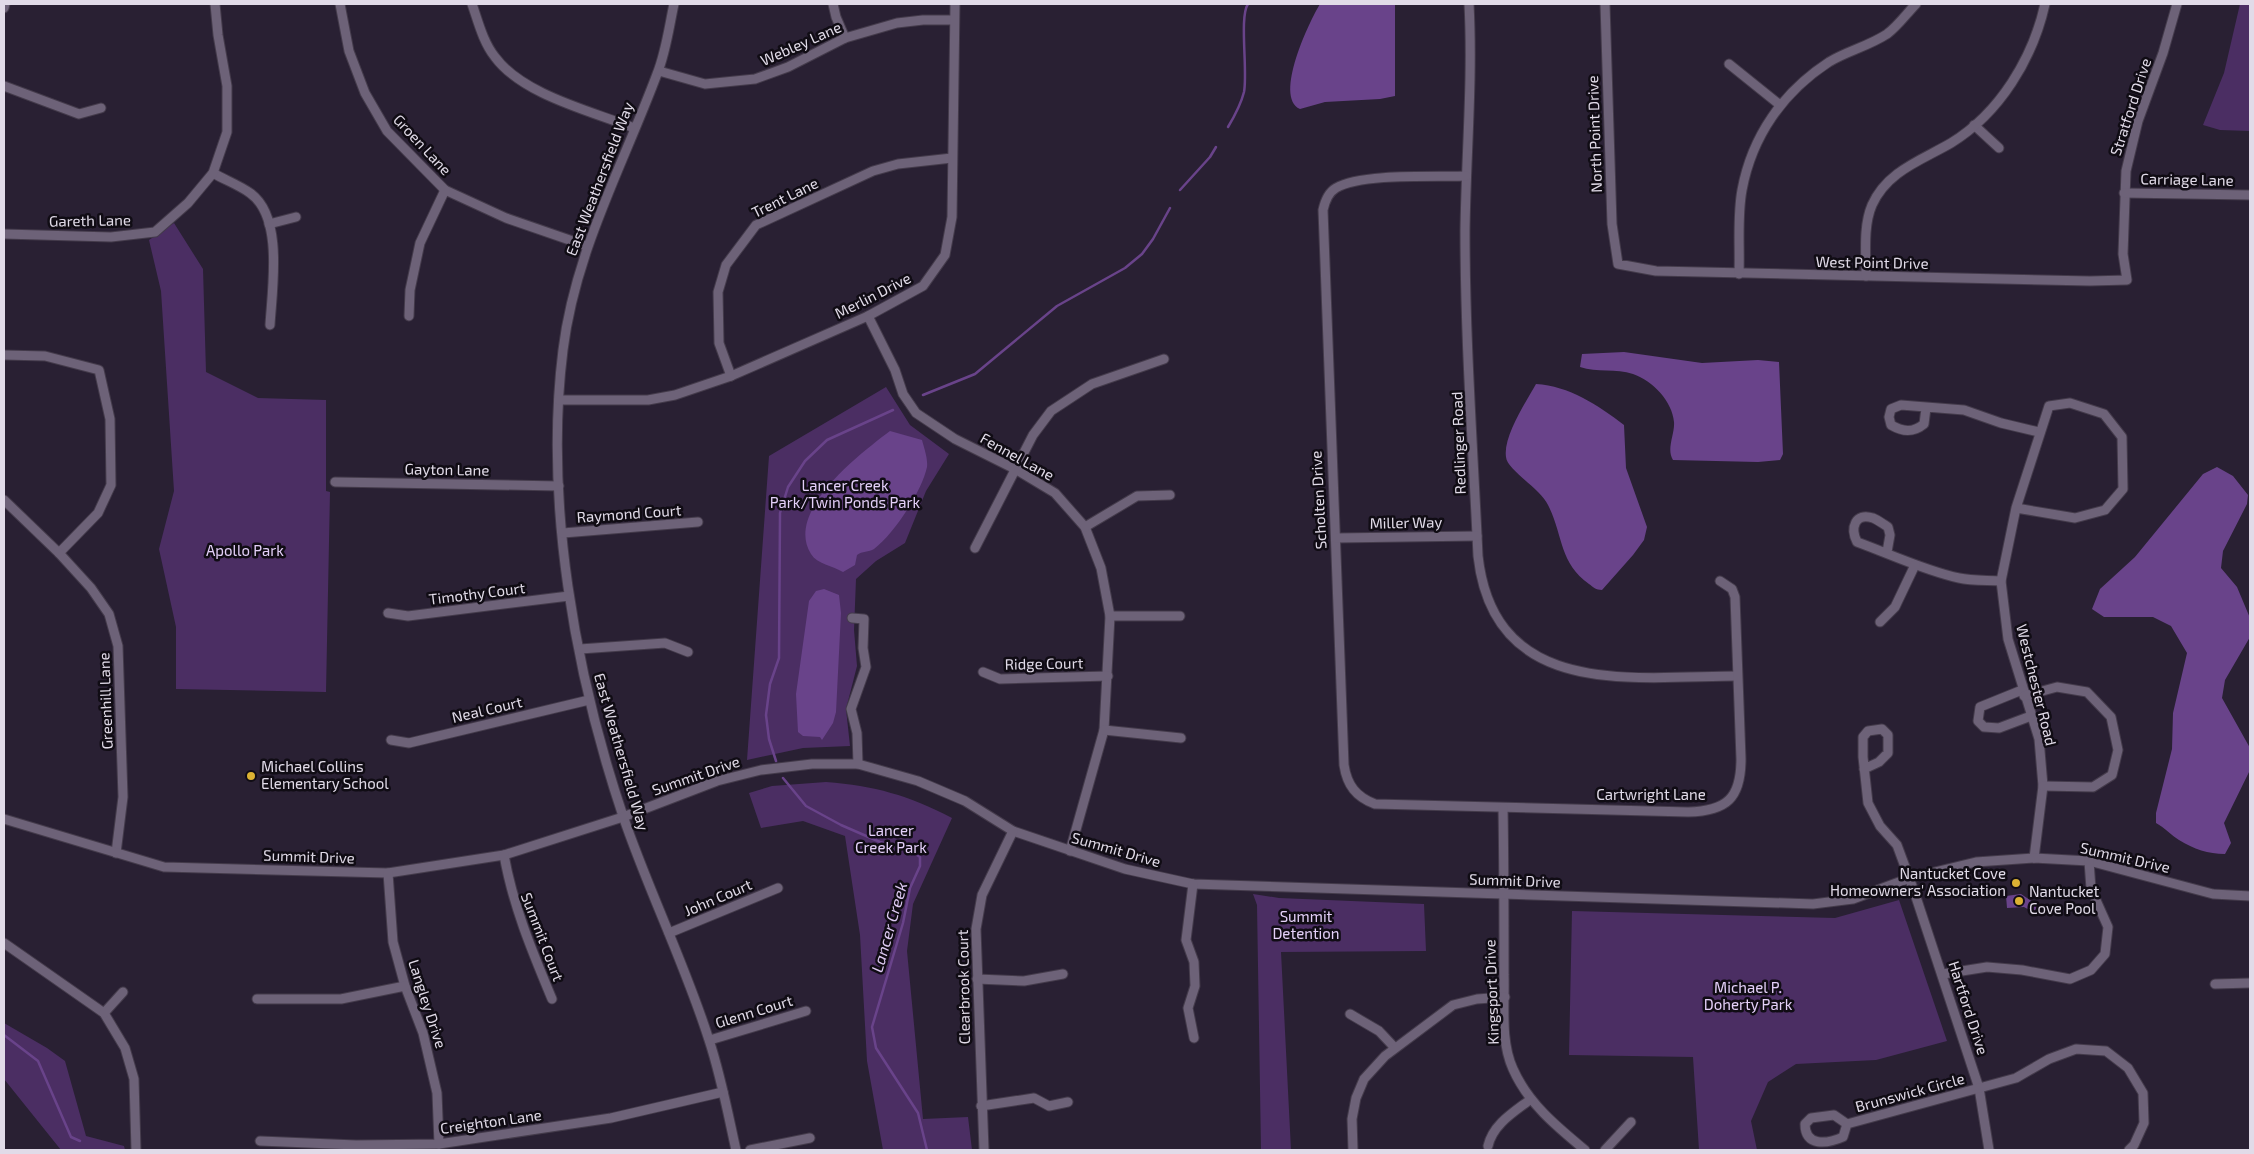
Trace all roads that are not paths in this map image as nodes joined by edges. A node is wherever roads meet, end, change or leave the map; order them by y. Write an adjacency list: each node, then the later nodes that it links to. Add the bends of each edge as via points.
1 (5, 4): 13 (street)
2 (215, 4): 25 (street, via 227,86 227,132)
3 (340, 4): 27 (street, Groen Lane, via 349,51 365,93 387,131)
4 (472, 4): 22 (street, via 480,30 495,57 520,80 549,95)
5 (674, 4): 17 (street, East Weathersfield Way)
6 (833, 4): 15 (street)
7 (954, 4): 14 (street, Merlin Drive)
8 (1469, 4): 26 (street, Redlinger Road, via 1470,110)
9 (1605, 4): 34 (street, North Point Drive, via 1612,224)
10 (1916, 4): 19 (street, via 1888,33 1831,61)
11 (2044, 4): 21 (street, via 2038,29 2011,85)
12 (2176, 4): 28 (street, Stratford Drive, via 2163,53 2133,137)
13 (4, 8)
14 (954, 20): 15 (street, Webley Lane, via 897,23); 24 (street, Merlin Drive)
15 (845, 38): 17 (street, Webley Lane, via 788,67 755,79 705,84)
16 (1729, 64): 19 (street)
17 (658, 71): 22 (street, East Weathersfield Way)
18 (4, 86): 20 (street, via 78,114)
19 (1780, 105): 35 (street, via 1761,132 1748,166 1741,203)
20 (101, 108)
21 (1974, 125): 23 (street); 36 (street, via 1953,142 1900,170 1879,192 1868,219)
22 (634, 128): 33 (street, East Weathersfield Way)
23 (1999, 148)
24 (952, 158): 39 (street, Merlin Drive, via 952,217 945,255 923,286); 43 (street, Trent Lane, via 898,164 872,171 756,225 726,265 718,292 720,343)
25 (213, 173): 31 (street, via 252,194); 32 (street, Gareth Lane, via 188,203 154,232 110,238)
26 (1466, 176): 56 (street, Redlinger Road, via 1466,274); 57 (street, Scholten Drive, via 1350,182 1335,188 1324,203 1327,361)
27 (445, 190): 33 (street, Groen Lane, via 506,218); 38 (street, via 420,243 410,290)
28 (2124, 192): 29 (street, Carriage Lane); 37 (street, Stratford Drive, via 2123,254)
29 (2250, 195)
30 (296, 217): 31 (street)
31 (269, 224): 40 (street, via 274,242)
32 (4, 234)
33 (587, 246): 44 (street, East Weathersfield Way, via 570,311)
34 (1618, 264): 35 (street, West Point Drive, via 1656,271)
35 (1740, 274): 36 (street, West Point Drive)
36 (1866, 276): 37 (street, West Point Drive)
37 (2127, 280)
38 (409, 316)
39 (868, 316): 43 (street, Merlin Drive); 47 (street, Fennel Lane, via 903,394 916,413 955,439)
40 (270, 325)
41 (4, 356): 60 (street, via 45,356 99,370 110,420 111,485 98,513)
42 (1164, 359): 47 (street, via 1092,384 1051,411 1033,435)
43 (731, 376): 44 (street, Merlin Drive, via 675,395 648,400)
44 (559, 400): 49 (street, East Weathersfield Way)
45 (1926, 408): 46 (street, via 1964,410)
46 (2039, 432): 52 (street, Westchester Road); 52 (street, Westchester Road, via 2049,406 2070,403 2104,414 2122,437 2123,489 2105,510 2074,518)
47 (1015, 469): 54 (street, Fennel Lane, via 1055,493); 58 (street)
48 (335, 482): 49 (street, Gayton Lane)
49 (559, 486): 55 (street, East Weathersfield Way)
50 (1170, 495): 54 (street, via 1137,496)
51 (4, 500): 60 (street, Greenhill Lane)
52 (2016, 508): 63 (street, Westchester Road)
53 (698, 522): 55 (street, Raymond Court)
54 (1085, 526): 66 (street, Fennel Lane, via 1100,568)
55 (562, 533): 64 (street, East Weathersfield Way)
56 (1477, 536): 57 (street, Miller Way); 74 (street, Redlinger Road, via 1480,579 1488,602 1502,626 1539,658 1589,674)
57 (1336, 538): 84 (street, Scholten Drive, via 1344,765 1348,782 1357,796 1375,804)
58 (975, 548)
59 (1887, 552): 59 (street, via 1858,542 1852,526 1856,521 1863,517 1873,518 1888,527); 61 (street)
60 (59, 553): 89 (street, Greenhill Lane, via 91,588 109,614 118,646 123,797)
61 (1916, 565): 63 (street, via 1960,578); 69 (street, via 1895,608)
62 (1720, 581): 74 (street, Cartwright Lane, via 1732,589 1734,598)
63 (2001, 581): 75 (street, Westchester Road, via 2008,639)
64 (569, 596): 65 (street, Timothy Court, via 408,616); 70 (street, East Weathersfield Way)
65 (388, 613)
66 (1110, 616): 67 (street); 73 (street, Fennel Lane)
67 (1180, 616)
68 (852, 618): 81 (street, via 864,619 862,648 866,667 851,709 857,733)
69 (1880, 622)
70 (580, 649): 71 (street, via 665,643); 76 (street, East Weathersfield Way)
71 (688, 652)
72 (983, 672): 73 (street, Ridge Court, via 1000,679)
73 (1108, 676): 78 (street, Fennel Lane)
74 (1737, 676): 84 (street, Cartwright Lane, via 1740,777 1736,793 1723,804 1704,811 1688,812)
75 (2023, 693): 77 (street, Westchester Road); 77 (street, via 1980,707 1978,721 1984,727 1999,728); 83 (street, via 2057,687 2087,692 2111,717 2118,750 2112,775 2093,787)
76 (589, 700): 80 (street, Neal Court, via 409,743); 85 (street, East Weathersfield Way)
77 (2031, 716): 83 (street, Westchester Road, via 2039,739)
78 (1104, 730): 79 (street); 88 (street, Fennel Lane)
79 (1181, 738)
80 (391, 740)
81 (858, 764): 85 (street, Summit Drive, via 812,764 761,770 717,780); 87 (street, Summit Drive, via 918,781 964,801)
82 (1864, 769): 94 (street, Hartford Drive, via 1868,803 1880,826 1897,844)
83 (2043, 786): 91 (street, Westchester Road)
84 (1504, 808): 97 (street, Kingsport Drive)
85 (623, 817): 90 (street, Summit Drive); 99 (street, East Weathersfield Way)
86 (4, 819): 89 (street, Summit Drive)
87 (1013, 832): 88 (street, Summit Drive); 103 (street, Clearbrook Court, via 982,895 976,928)
88 (1070, 851): 95 (street, Summit Drive, via 1124,869)
89 (116, 853): 93 (street, Summit Drive, via 164,867)
90 (504, 855): 93 (street, Summit Drive); 110 (street, Summit Court, via 510,890 522,928)
91 (2034, 858): 92 (street, Summit Drive); 94 (street, Summit Drive, via 1976,862)
92 (2089, 861): 98 (street, Summit Drive, via 2213,894); 102 (street, via 2091,889 2108,927 2104,954 2091,970 2070,979 1986,967)
93 (388, 873): 106 (street, Langley Drive, via 393,942)
94 (1910, 878): 97 (street, Summit Drive, via 1853,899 1813,904); 102 (street, Hartford Drive)
95 (1192, 884): 97 (street, Summit Drive); 114 (street, via 1186,940 1194,962 1195,986 1188,1008)
96 (778, 888): 99 (street, John Court)
97 (1504, 895): 108 (street, Kingsport Drive)
98 (2250, 896)
99 (670, 933): 115 (street, East Weathersfield Way)
100 (4, 943): 112 (street)
101 (1064, 974): 103 (street, via 1024,981)
102 (1943, 974): 117 (street, Hartford Drive)
103 (977, 978): 121 (street, Clearbrook Court)
104 (2250, 983): 105 (street)
105 (2215, 984)
106 (405, 986): 109 (street, via 341,999); 126 (street, Langley Drive, via 424,1033 437,1093)
107 (123, 992): 112 (street)
108 (1505, 998): 116 (street, via 1477,999 1454,1005); 119 (street, Kingsport Drive, via 1508,1053 1512,1068)
109 (257, 999)
110 (552, 999)
111 (806, 1011): 115 (street, Glenn Court)
112 (104, 1013): 128 (street, via 125,1048 134,1079)
113 (1350, 1014): 116 (street, via 1379,1031)
114 (1194, 1038)
115 (710, 1040): 118 (street, East Weathersfield Way)
116 (1395, 1048): 132 (street, via 1370,1072 1360,1088 1353,1112)
117 (1979, 1088): 123 (street, Brunswick Circle); 135 (street, Hartford Drive); 136 (street, Brunswick Circle, via 2016,1078 2049,1059 2076,1049 2106,1051 2128,1068 2143,1093 2144,1122)
118 (723, 1092): 126 (street, Creighton Lane, via 610,1118); 129 (street, East Weathersfield Way)
119 (1530, 1099): 127 (street, via 1500,1123 1490,1136); 133 (street, Kingsport Drive)
120 (1068, 1102): 121 (street, via 1049,1106 1034,1098)
121 (981, 1106): 131 (street, Clearbrook Court)
122 (1631, 1122): 134 (street)
123 (1847, 1124): 123 (street, Brunswick Circle, via 1834,1115 1811,1118 1805,1124 1805,1133 1817,1142 1838,1139 1843,1136)
124 (810, 1138): 130 (street)
125 (260, 1141): 126 (street, Creighton Lane)
126 (440, 1144)
127 (1488, 1146)
128 (136, 1150)
129 (736, 1150)
130 (750, 1150)
131 (984, 1150)
132 (1353, 1150)
133 (1585, 1150)
134 (1605, 1150)
135 (1989, 1150)
136 (2129, 1150)

